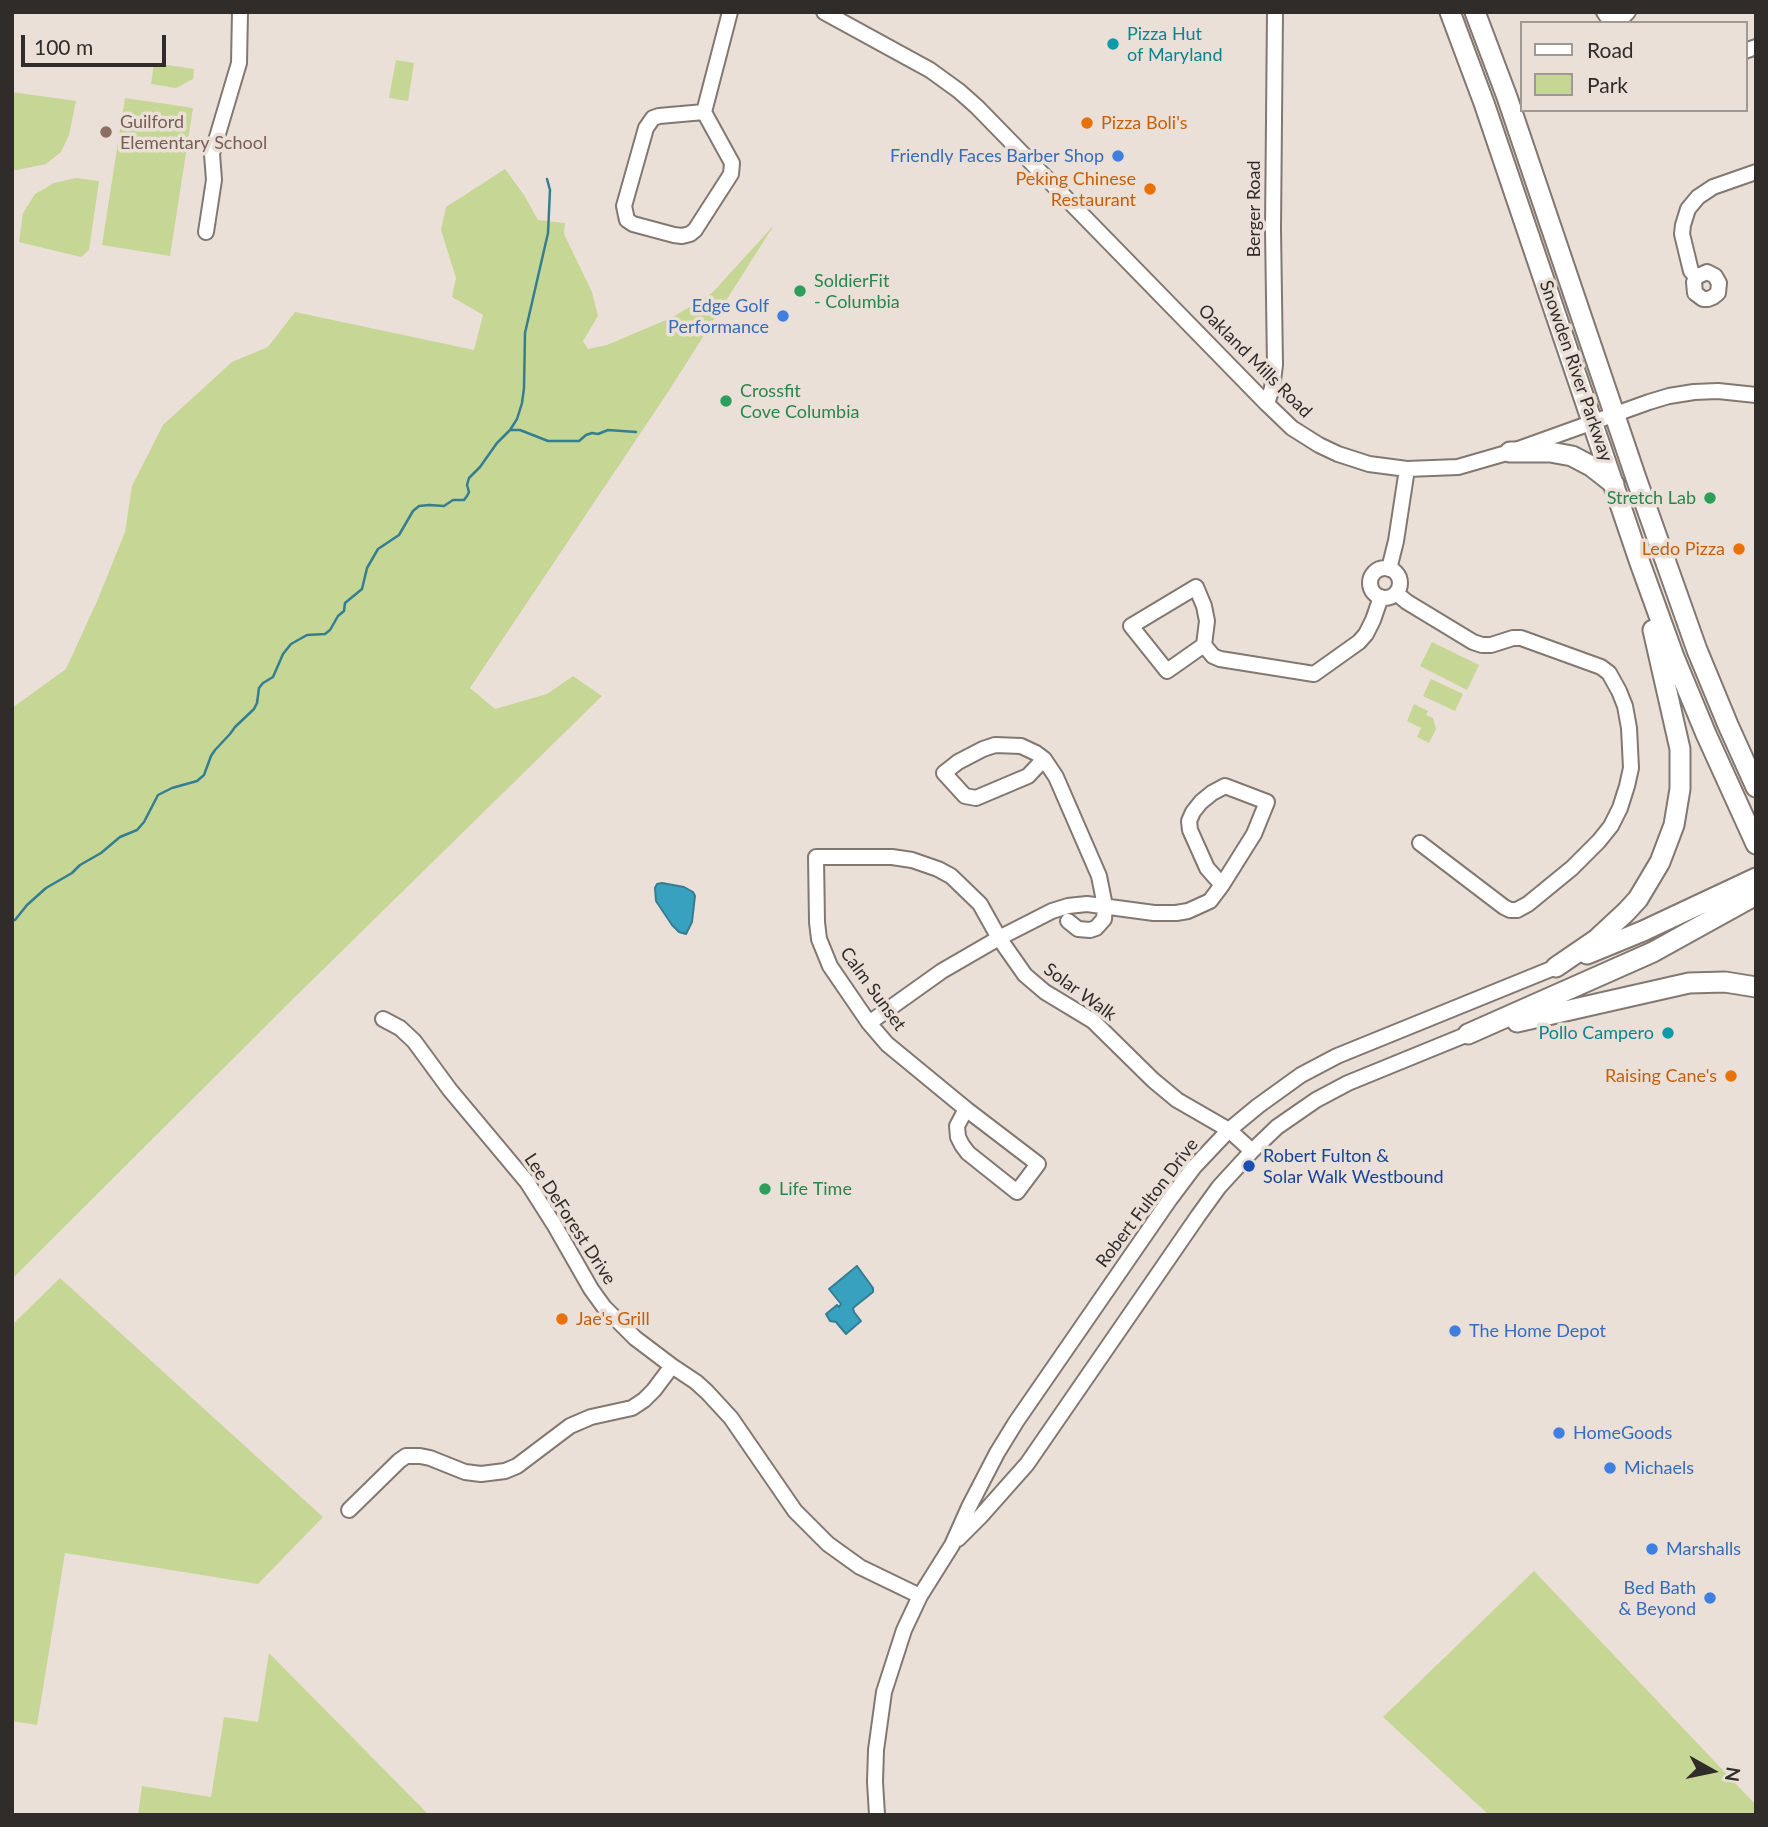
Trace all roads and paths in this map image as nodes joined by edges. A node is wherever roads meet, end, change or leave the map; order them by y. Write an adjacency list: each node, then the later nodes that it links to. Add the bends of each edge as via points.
1 (240, 12): 11 (street, via 239,63 212,154 214,180)
2 (730, 12): 9 (street)
3 (824, 12): 14 (street, Oakland Mills Road, via 959,91)
4 (1275, 12): 14 (street, Berger Road, via 1275,365)
5 (1450, 12): 16 (main road, Snowden River Parkway)
6 (1475, 12): 15 (main road, Snowden River Parkway)
7 (1628, 12): 8 (street, via 1621,19)
8 (1611, 18)
9 (704, 112): 9 (street, via 733,169 703,219 695,230 682,236 633,224 624,206 646,128 659,116)
10 (1756, 172): 12 (street, via 1713,187 1688,209 1684,245)
11 (206, 232)
12 (1696, 277)
13 (1756, 395): 15 (street, Oakland Mills Road, via 1694,392)
14 (1267, 404): 18 (street, Oakland Mills Road, via 1292,428 1338,454)
15 (1615, 415): 16 (street, Oakland Mills Road); 26 (main road, Snowden River Parkway, via 1697,650)
16 (1594, 423): 17 (street, Oakland Mills Road); 19 (main road, Snowden River Parkway)
17 (1510, 452): 18 (street, Oakland Mills Road, via 1458,467); 19 (main road, via 1572,456)
18 (1407, 469): 21 (street)
19 (1614, 484): 20 (main road, Snowden River Parkway)
20 (1640, 564): 28 (main road, Snowden River Parkway, via 1695,708); 36 (main road, via 1680,749 1678,806 1667,846 1638,899 1597,939)
21 (1390, 569): 22 (street, via 1399,580); 23 (street, via 1378,570 1370,579 1373,591)
22 (1396, 593): 23 (street); 27 (street, via 1473,642 1482,645 1521,638 1601,667 1614,681 1629,729 1631,768 1611,826 1572,868 1528,904 1510,910 1504,907)
23 (1381, 597): 24 (street, via 1366,634 1314,674 1220,659)
24 (1204, 645): 24 (street, via 1207,621 1196,587 1132,626 1167,671)
25 (1044, 759): 25 (street, via 1027,776 976,798 965,796 944,773 995,746 1021,746); 33 (street, via 1099,876)
26 (1756, 787)
27 (1420, 843)
28 (1756, 844)
29 (816, 857): 35 (street, Solar Walk, via 892,857 939,869 973,895); 39 (street, Calm Sunset, via 819,939 830,966)
30 (1756, 878): 36 (main road)
31 (1222, 885): 31 (street, via 1206,868 1189,821 1201,802 1226,786 1267,802 1254,834); 33 (street, via 1210,901 1176,914)
32 (1756, 895): 40 (main road, via 1653,952)
33 (1105, 906): 34 (street, via 1101,924 1090,930 1078,929); 35 (street, via 1068,906)
34 (1069, 921)
35 (999, 938): 39 (street, via 925,982); 42 (street, Solar Walk, via 1034,983 1093,1021 1177,1100)
36 (1556, 967): 42 (street, Robert Fulton Drive, via 1337,1056 1301,1075)
37 (1756, 986): 40 (main road, via 1689,983)
38 (383, 1019): 44 (street, Lee DeForest Drive, via 414,1041 527,1182 604,1307)
39 (869, 1023): 41 (street, Calm Sunset, via 887,1044)
40 (1468, 1034): 43 (street, Robert Fulton Drive, via 1316,1100)
41 (967, 1109): 41 (street, Calm Sunset, via 1038,1164 1017,1192 962,1145 957,1126)
42 (1229, 1130): 43 (street, Solar Walk); 46 (street, Robert Fulton Drive, via 1170,1199 1016,1422)
43 (1252, 1151): 46 (street, Robert Fulton Drive, via 1205,1206 1027,1464)
44 (672, 1366): 45 (street, via 654,1390 632,1408 570,1426 517,1466 481,1474 406,1456); 47 (street, Lee DeForest Drive, via 696,1382 731,1418 795,1511 828,1544 860,1567)
45 (349, 1510)
46 (952, 1545): 47 (street, Robert Fulton Drive)
47 (920, 1596): 48 (street, Robert Fulton Drive, via 884,1692 876,1750)
48 (877, 1815)

